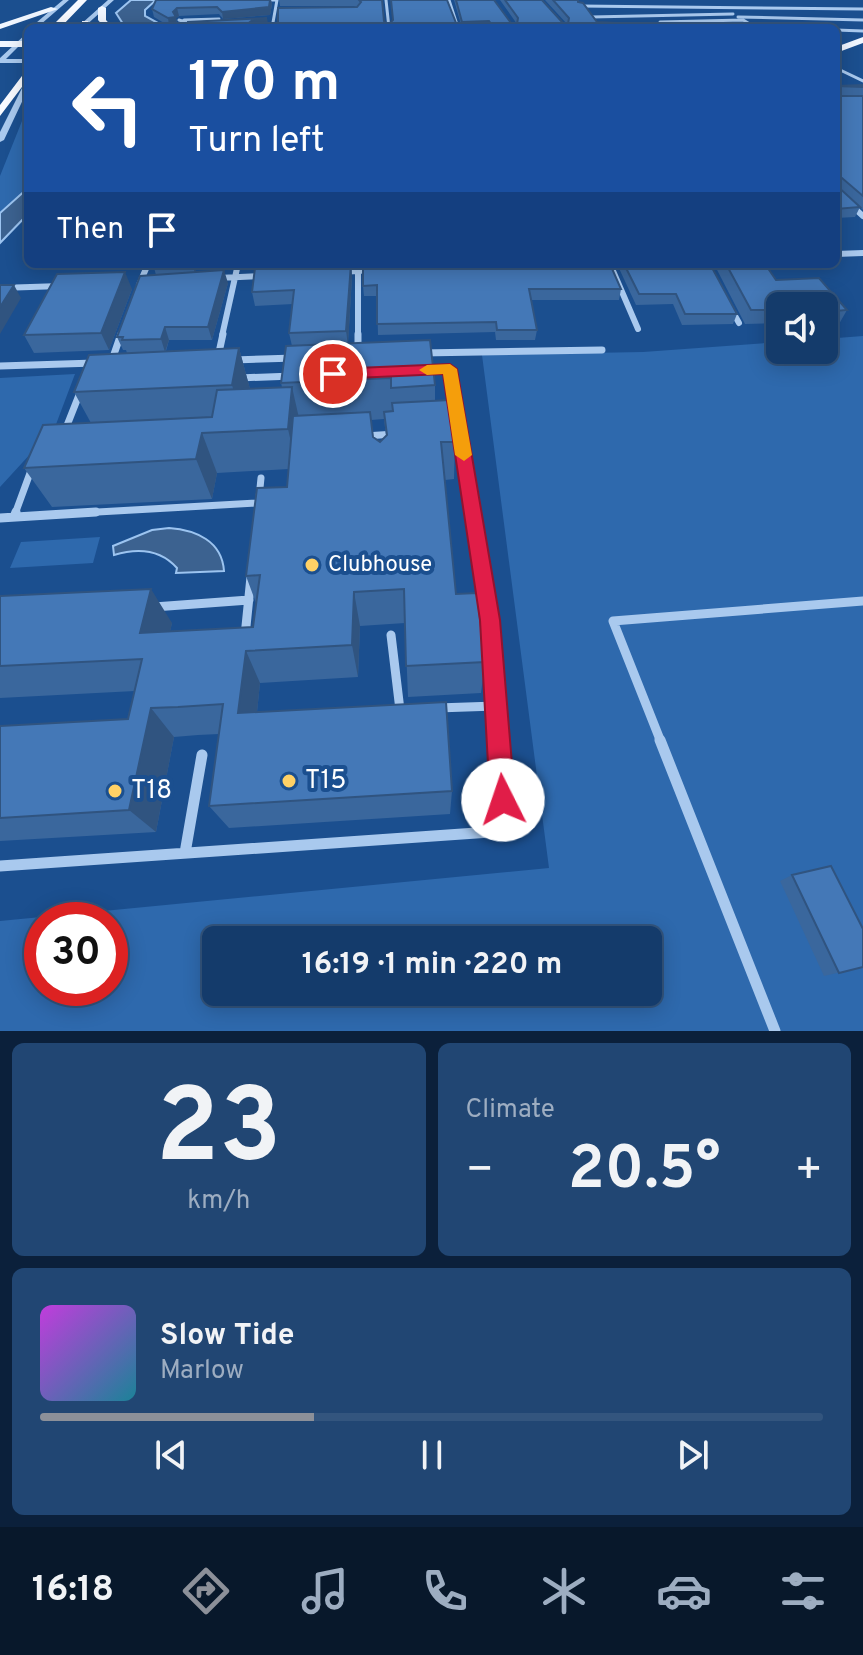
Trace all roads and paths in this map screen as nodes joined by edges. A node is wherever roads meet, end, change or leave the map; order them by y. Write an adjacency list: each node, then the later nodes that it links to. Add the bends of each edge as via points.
1 (66, 0): 16 (street)
2 (83, 0): 30 (highway)
3 (111, 0): 10 (street)
4 (238, 0): 18 (street, via 277,0)
5 (386, 0): 36 (street)
6 (449, 0): 37 (street)
7 (642, 0): 14 (street)
8 (711, 0): 11 (street)
9 (837, 0): 15 (street)
10 (99, 4): 31 (highway); 32 (street); 33 (main road)
11 (720, 5): 14 (street); 15 (street); 21 (street)
12 (580, 6): 13 (street)
13 (587, 6): 14 (street); 23 (street)
14 (647, 6): 22 (street)
15 (848, 7): 17 (street)
16 (54, 9): 29 (street); 42 (main road)
17 (863, 9)
18 (274, 11): 19 (street); 35 (street)
19 (288, 11)
20 (223, 13): 25 (street)
21 (733, 14): 22 (street); 24 (street)
22 (656, 15): 23 (street); 39 (street)
23 (591, 17): 38 (street)
24 (738, 17): 27 (street); 28 (street)
25 (219, 19): 26 (street); 34 (street, via 179,20)
26 (232, 20)
27 (743, 20): 40 (street); 41 (street)
28 (863, 20)
29 (37, 24)
30 (59, 24)
31 (74, 24)
32 (85, 24)
33 (106, 24)
34 (190, 24)
35 (272, 24)
36 (389, 24)
37 (457, 24)
38 (594, 24)
39 (662, 24)
40 (679, 24)
41 (750, 24)
42 (0, 27)
43 (24, 30): 47 (main road)
44 (840, 30): 45 (street)
45 (863, 31)
46 (863, 40): 50 (main road)
47 (0, 41): 48 (main road)
48 (24, 44): 52 (street); 55 (highway)
49 (863, 47): 51 (main road)
50 (840, 50)
51 (840, 51)
52 (0, 61): 53 (street)
53 (24, 61)
54 (840, 70): 57 (street)
55 (10, 73)
56 (24, 77): 59 (highway)
57 (863, 81)
58 (24, 89): 60 (street)
59 (0, 113)
60 (0, 140)
61 (840, 196): 63 (street)
62 (840, 200): 63 (street)
63 (845, 200): 64 (street)
64 (863, 216)
65 (863, 253): 66 (street)
66 (840, 254)
67 (147, 268): 80 (street)
68 (237, 268): 76 (street)
69 (352, 268): 74 (street)
70 (358, 268): 90 (street)
71 (367, 268): 73 (street)
72 (612, 268): 87 (street)
73 (386, 270)
74 (327, 272)
75 (266, 276): 76 (street)
76 (235, 277): 77 (street); 96 (street)
77 (204, 279)
78 (156, 282): 80 (street)
79 (125, 283): 80 (street)
80 (141, 283): 83 (street)
81 (78, 285): 82 (street)
82 (0, 288)
83 (136, 296)
84 (726, 299): 86 (street)
85 (126, 323): 98 (street)
86 (739, 323)
87 (638, 329)
88 (602, 350): 89 (street)
89 (404, 353)
90 (358, 355): 91 (street); 92 (street)
91 (374, 355)
92 (343, 356)
93 (299, 358): 94 (street)
94 (259, 359): 96 (street); 102 (street)
95 (202, 361): 96 (street)
96 (218, 361)
97 (126, 362): 98 (street)
98 (111, 363): 99 (street)
99 (0, 366)
100 (402, 371): 108 (street, via 450,369)
101 (307, 375): 103 (street)
102 (257, 377): 103 (street); 104 (street)
103 (275, 377): 106 (street)
104 (224, 379)
105 (99, 384): 112 (street, via 83,385)
106 (273, 389)
107 (446, 431): 108 (street)
108 (460, 431): 126 (street, via 490,620)
109 (405, 434): 110 (street)
110 (378, 435): 111 (street); 113 (street)
111 (352, 437)
112 (61, 439)
113 (380, 448)
114 (38, 453): 117 (street)
115 (261, 478): 116 (street)
116 (258, 503): 117 (street); 118 (street)
117 (14, 517): 119 (street)
118 (257, 517)
119 (0, 518)
120 (252, 572): 121 (street)
121 (249, 600): 123 (street); 125 (street)
122 (863, 601): 134 (street, via 613,621)
123 (140, 608)
124 (391, 635): 129 (street)
125 (244, 644)
126 (496, 706): 128 (street); 132 (street, via 505,831)
127 (413, 709): 129 (street)
128 (427, 709)
129 (400, 710): 130 (street)
130 (385, 711)
131 (202, 755): 132 (street)
132 (185, 853): 133 (street)
133 (0, 866)
134 (775, 1031)

